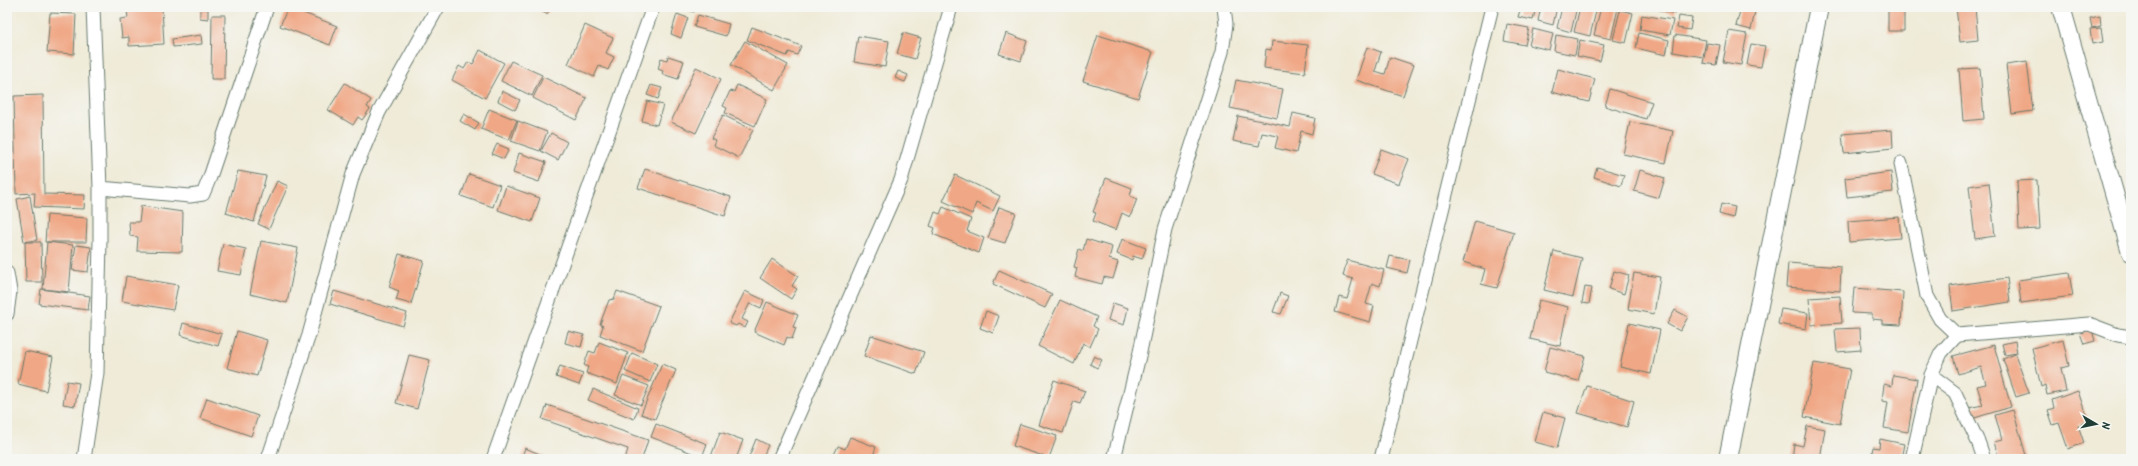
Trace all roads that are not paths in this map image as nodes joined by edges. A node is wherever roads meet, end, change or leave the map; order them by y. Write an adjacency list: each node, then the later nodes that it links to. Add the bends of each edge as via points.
1 (93, 7): 11 (street)
2 (267, 7): 11 (street, via 203,194 190,196)
3 (438, 7): 19 (street, via 378,112 353,174 309,335)
4 (653, 7): 20 (street)
5 (951, 7): 21 (street, via 900,180)
6 (1224, 7): 22 (street, via 1226,24 1222,52 1165,229 1140,352)
7 (1492, 7): 23 (street)
8 (1819, 7): 24 (street)
9 (2060, 7): 12 (street)
10 (1901, 164): 15 (street, via 1927,296 1940,319)
11 (100, 188): 18 (street, via 97,373)
12 (2131, 252)
13 (7, 272): 14 (street, via 10,291)
14 (7, 314)
15 (1957, 334): 16 (street, via 2089,324); 17 (street, via 1941,353)
16 (2131, 337)
17 (1931, 375): 25 (street); 26 (street, via 1955,393)
18 (84, 459)
19 (268, 459)
20 (493, 459)
21 (779, 459)
22 (1114, 459)
23 (1381, 459)
24 (1728, 459)
25 (1912, 459)
26 (1984, 459)

